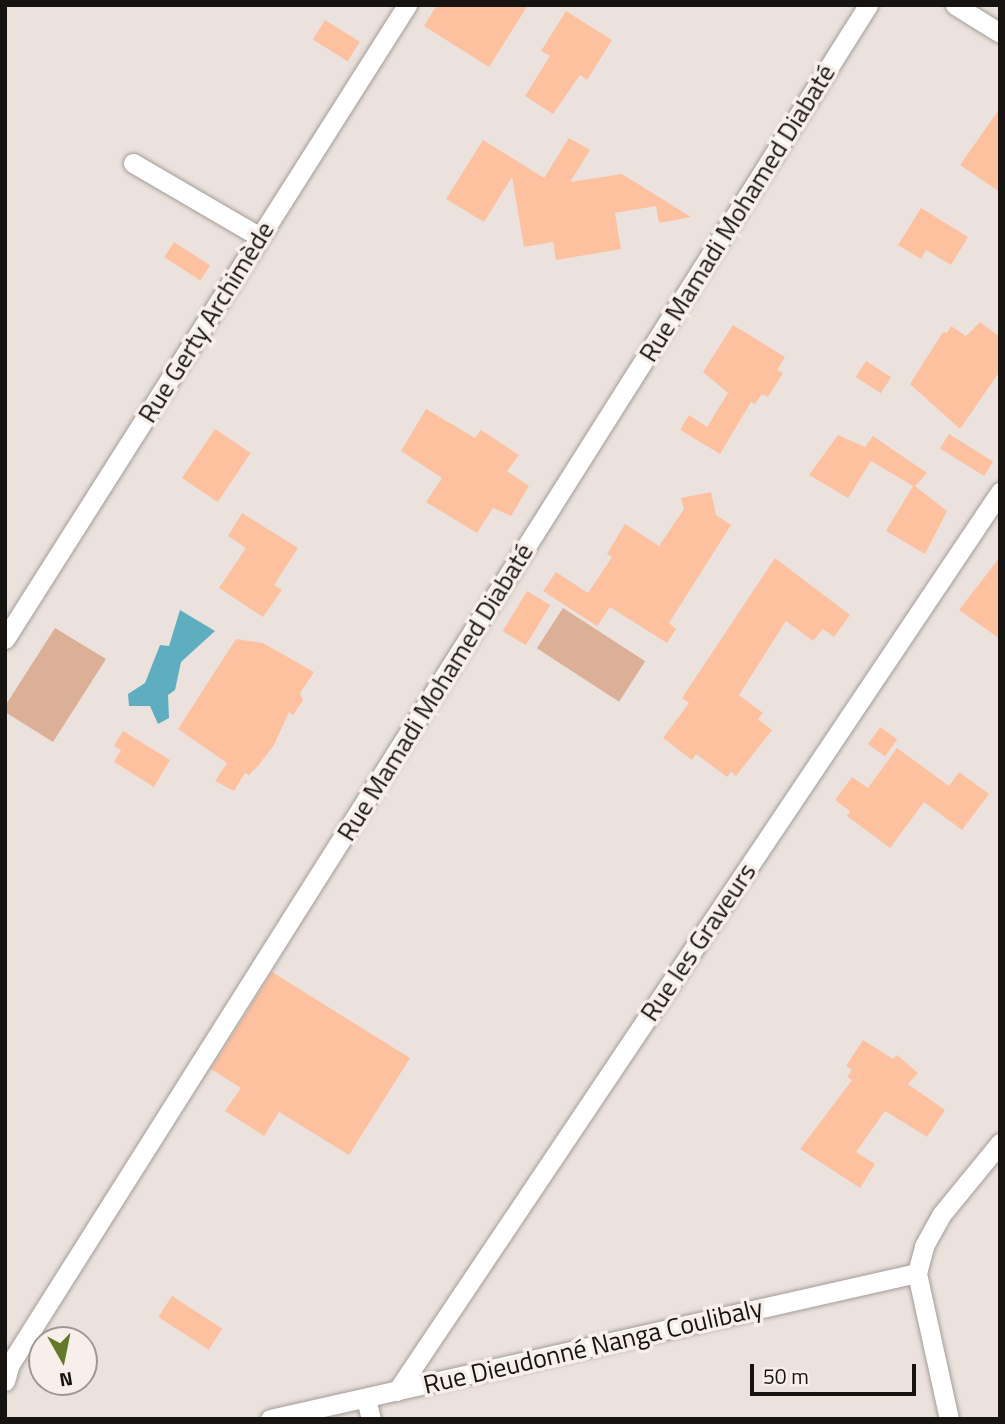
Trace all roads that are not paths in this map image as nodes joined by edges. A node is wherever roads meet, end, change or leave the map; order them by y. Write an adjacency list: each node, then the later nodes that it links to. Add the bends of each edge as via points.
1 (407, 5): 6 (street, Rue Gerty Archimède)
2 (868, 5): 11 (street, Rue Mamadi Mohamed Diabaté, via 10,1364)
3 (955, 5): 4 (street)
4 (1000, 33)
5 (133, 163): 6 (street)
6 (260, 237): 8 (street, Rue Gerty Archimède)
7 (1000, 492): 12 (street, Rue les Graveurs)
8 (5, 639)
9 (1000, 1143): 10 (street, via 941,1215 924,1246)
10 (917, 1273): 12 (street, Rue Dieudonné Nanga Coulibaly); 16 (street)
11 (5, 1381)
12 (397, 1391): 13 (street, Rue Dieudonné Nanga Coulibaly)
13 (366, 1398): 14 (street, Rue Dieudonné Nanga Coulibaly); 15 (street)
14 (270, 1419)
15 (372, 1419)
16 (949, 1419)

